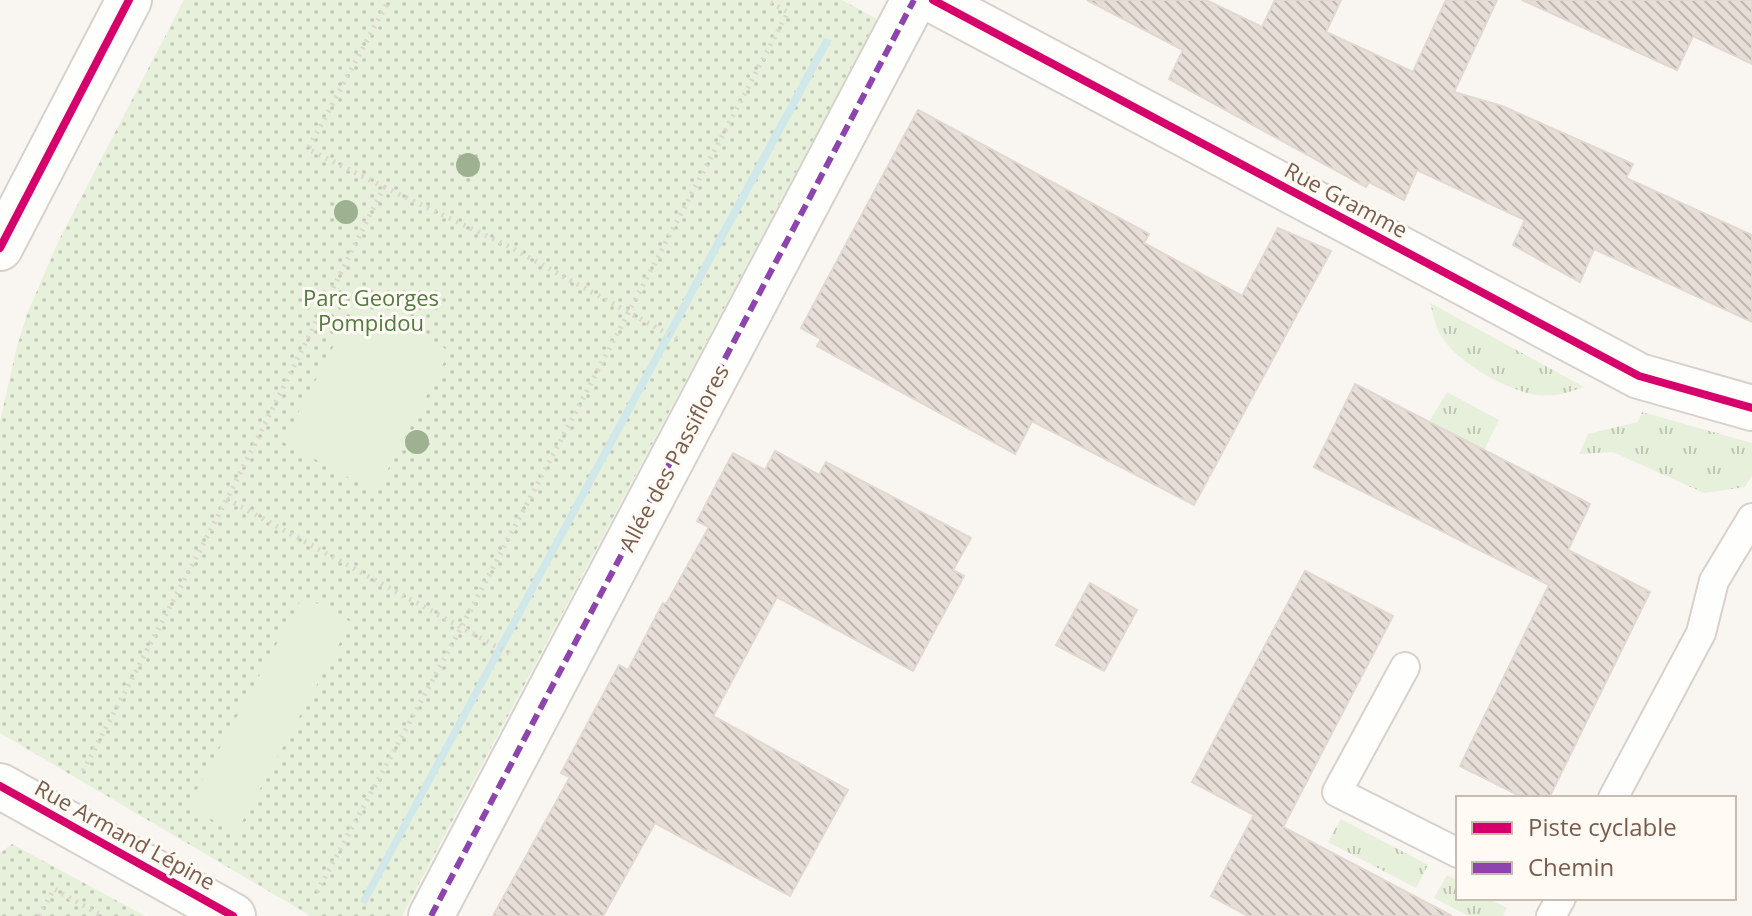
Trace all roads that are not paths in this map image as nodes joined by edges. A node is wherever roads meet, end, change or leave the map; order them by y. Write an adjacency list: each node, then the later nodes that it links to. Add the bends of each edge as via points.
1 (129, 0): 4 (street)
2 (914, 0): 12 (street, Allée des Passiflores)
3 (933, 0): 5 (street, Rue Gramme, via 1639,376)
4 (0, 248)
5 (1752, 408)
6 (1752, 518): 9 (lane, via 1714,581 1701,633)
7 (1405, 667): 10 (lane, via 1337,792)
8 (0, 786): 11 (street, Rue Armand Lépine)
9 (1614, 796)
10 (1456, 852)
11 (233, 916)
12 (431, 916)

